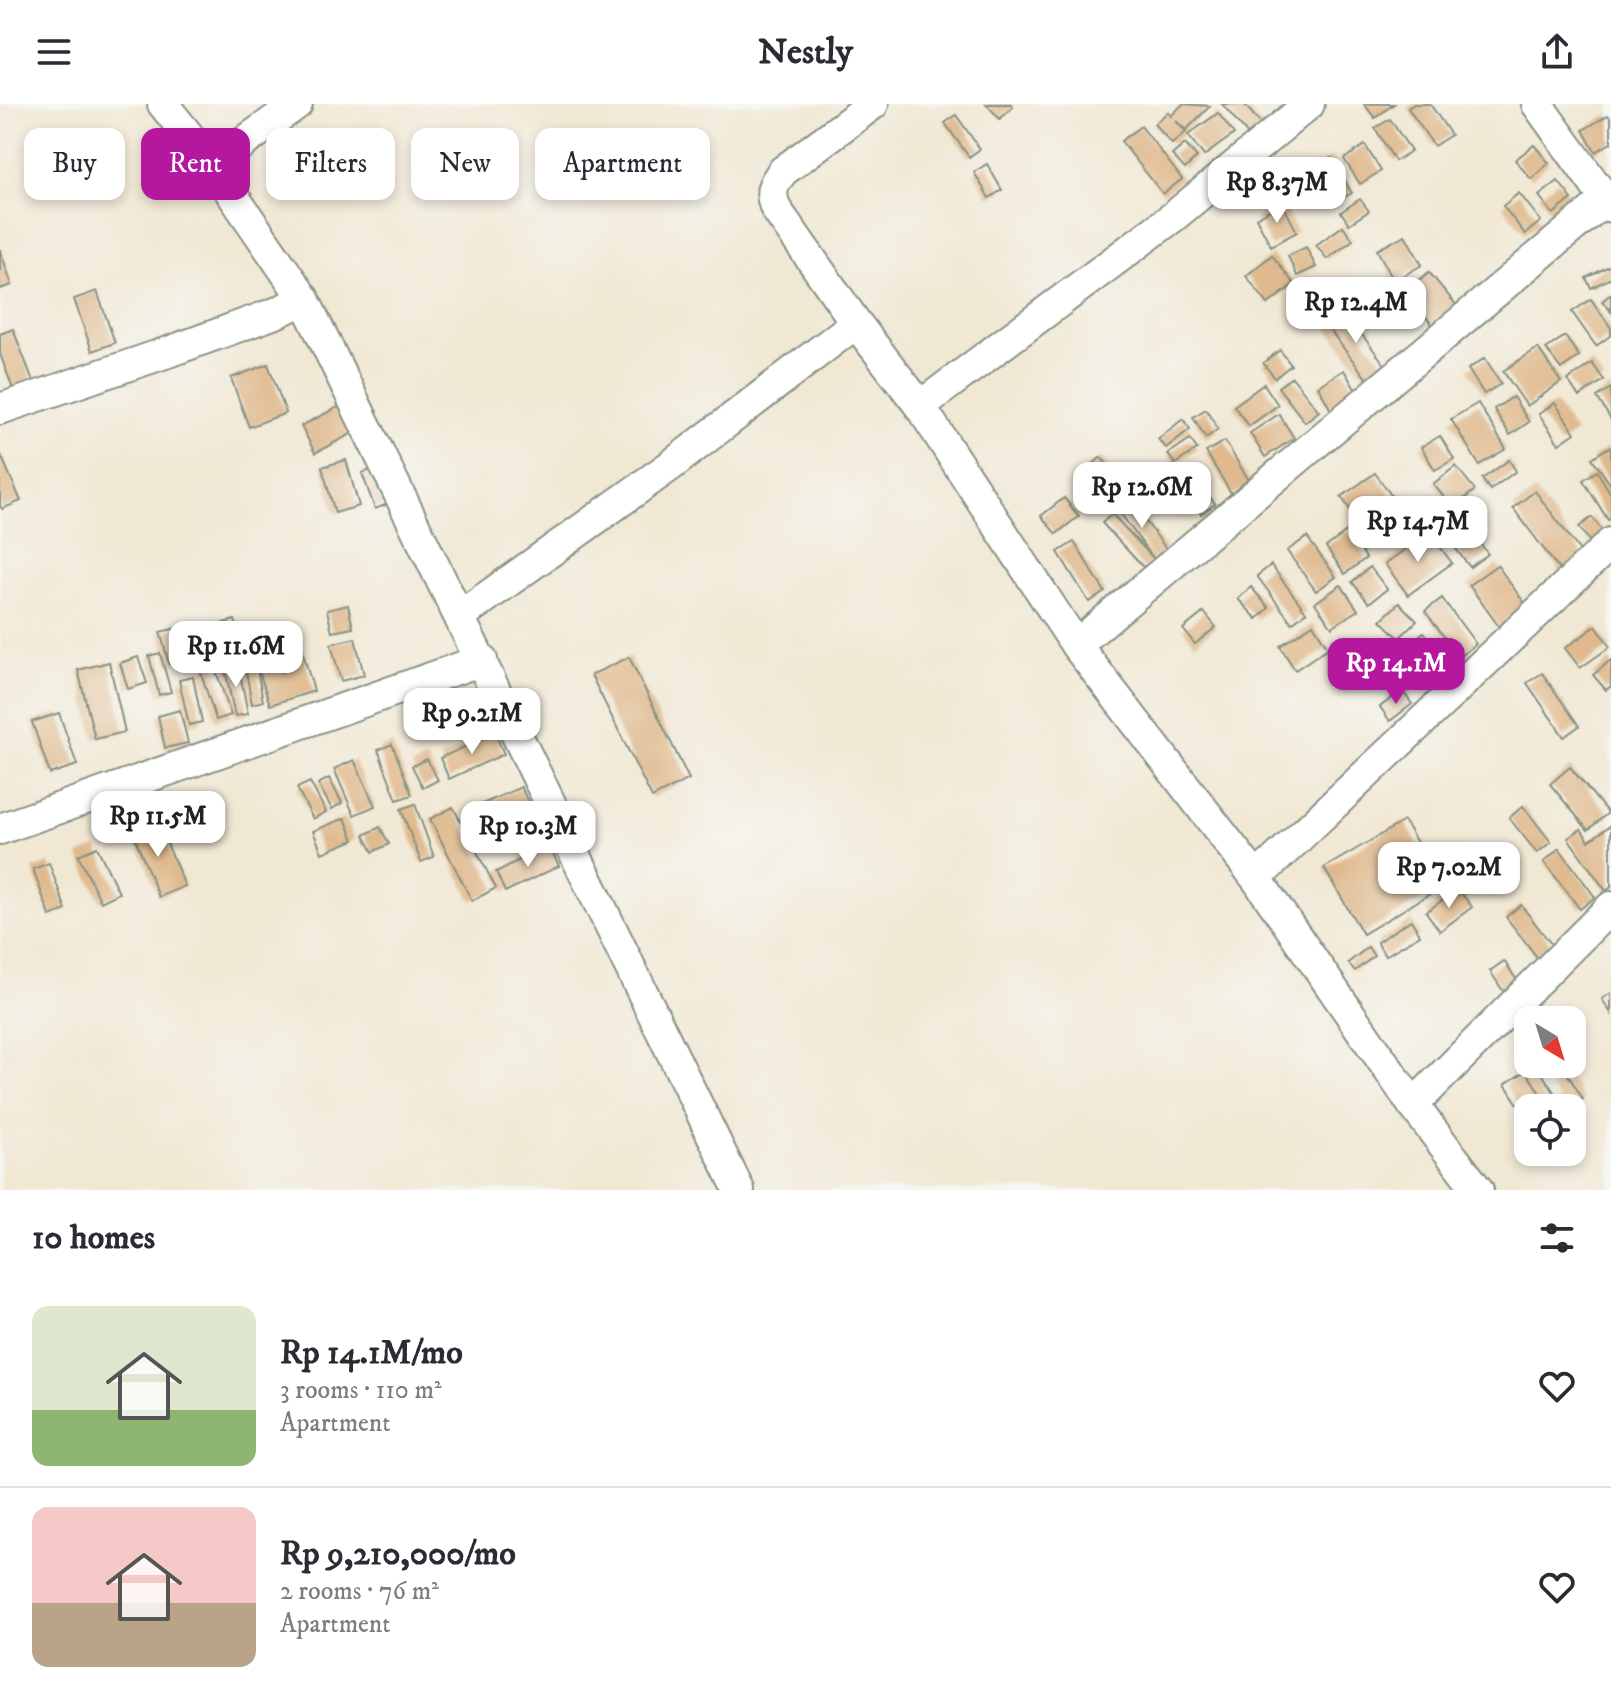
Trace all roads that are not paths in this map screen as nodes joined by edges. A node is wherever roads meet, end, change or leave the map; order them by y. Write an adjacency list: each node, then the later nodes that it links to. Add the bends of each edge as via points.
1 (163, 104): 6 (street)
2 (297, 104): 7 (street)
3 (873, 104): 11 (street, via 783,171 772,185 771,197)
4 (1309, 104): 12 (street, via 1173,217)
5 (1537, 104): 9 (street)
6 (182, 128)
7 (250, 138)
8 (236, 200): 10 (street)
9 (1609, 201): 16 (street)
10 (304, 299): 13 (street); 15 (street)
11 (856, 323): 12 (street); 15 (street, via 670,466)
12 (920, 406): 16 (street)
13 (0, 409)
14 (1611, 543): 19 (street)
15 (460, 616): 17 (street)
16 (1076, 645): 19 (street)
17 (482, 660): 18 (street); 22 (street)
18 (0, 829)
19 (1256, 878): 21 (street)
20 (1611, 907): 21 (street)
21 (1413, 1105): 23 (street)
22 (739, 1190)
23 (1478, 1190)

